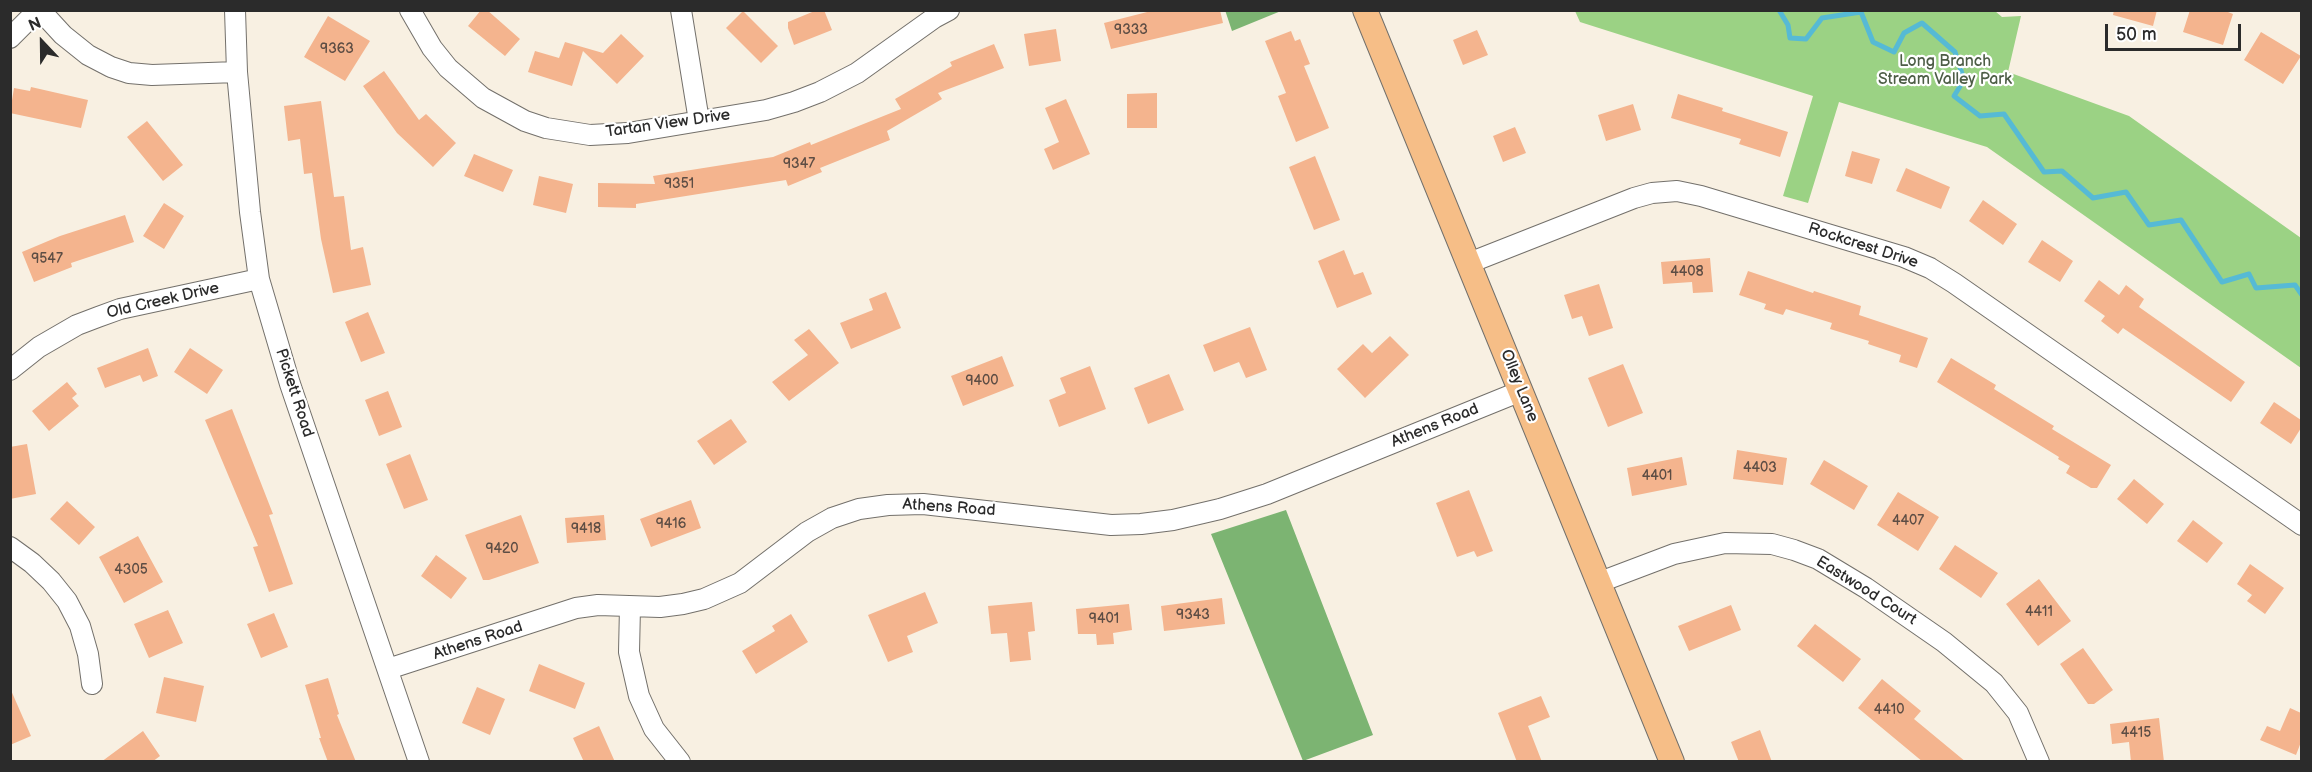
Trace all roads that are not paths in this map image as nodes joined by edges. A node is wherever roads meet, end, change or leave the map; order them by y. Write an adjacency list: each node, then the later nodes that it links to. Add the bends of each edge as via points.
1 (39, 10): 7 (street); 8 (street, via 80,48 129,73)
2 (235, 10): 8 (street, Pickett Road)
3 (410, 10): 9 (street, Tartan View Drive, via 448,68 483,98 525,121 590,135)
4 (681, 10): 9 (street)
5 (949, 10): 9 (street, Tartan View Drive, via 857,73 820,92 766,110)
6 (1365, 10): 10 (main road, Olley Lane)
7 (10, 38)
8 (237, 72): 11 (street, Pickett Road)
9 (699, 121)
10 (1470, 263): 13 (main road, Olley Lane); 14 (street, Rockcrest Drive, via 1634,198 1677,192 1904,257 1954,283)
11 (259, 279): 12 (street, Old Creek Drive, via 98,316 39,347); 18 (street, Pickett Road, via 290,384)
12 (10, 370)
13 (1521, 391): 16 (main road, Olley Lane); 17 (street, Athens Road, via 1267,494 1173,520 1111,525 923,504 859,509 807,532 725,591 683,604)
14 (2301, 525)
15 (10, 547): 19 (street, via 32,563 67,601 80,626)
16 (1600, 582): 22 (main road, Olley Lane); 23 (street, Eastwood Court, via 1674,554 1725,543 1772,544 1818,559 1944,642 1995,683 2018,713)
17 (630, 607): 18 (street, Athens Road, via 576,608); 21 (street, via 629,652 639,696 654,729)
18 (388, 669): 20 (street, Pickett Road)
19 (93, 684)
20 (419, 762)
21 (680, 762)
22 (1672, 762)
23 (2039, 762)

